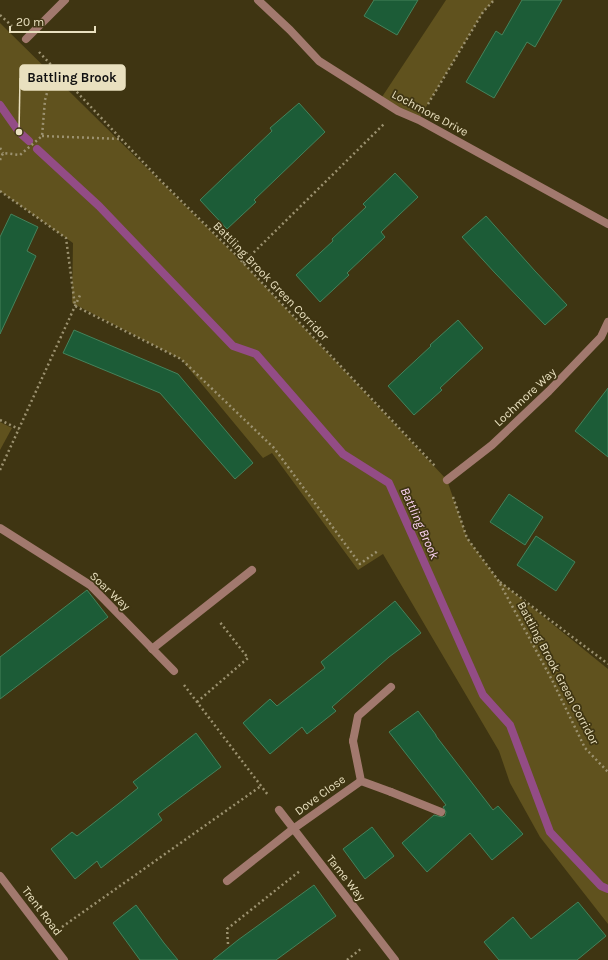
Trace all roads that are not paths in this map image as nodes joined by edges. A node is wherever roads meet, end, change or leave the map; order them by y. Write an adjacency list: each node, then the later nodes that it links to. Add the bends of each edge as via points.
1 (65, 0): 3 (street)
2 (258, 0): 4 (street, Lochmore Drive, via 319,61 398,111 419,120)
3 (26, 39)
4 (608, 224)
5 (608, 322): 6 (street, Lochmore Way, via 601,337 555,386 492,445)
6 (447, 480)
7 (0, 529): 9 (street, Soar Way, via 90,585)
8 (252, 570): 9 (street)
9 (152, 649): 10 (street, Soar Way)
10 (174, 671)
11 (391, 687): 12 (street, via 358,716 353,741)
12 (361, 781): 14 (street); 15 (street, Dove Close)
13 (279, 810): 15 (street, Tame Way)
14 (441, 812)
15 (293, 829): 17 (street, Dove Close); 19 (street, Tame Way)
16 (1, 880): 18 (street, Trent Road)
17 (227, 882)
18 (64, 960)
19 (395, 960)

